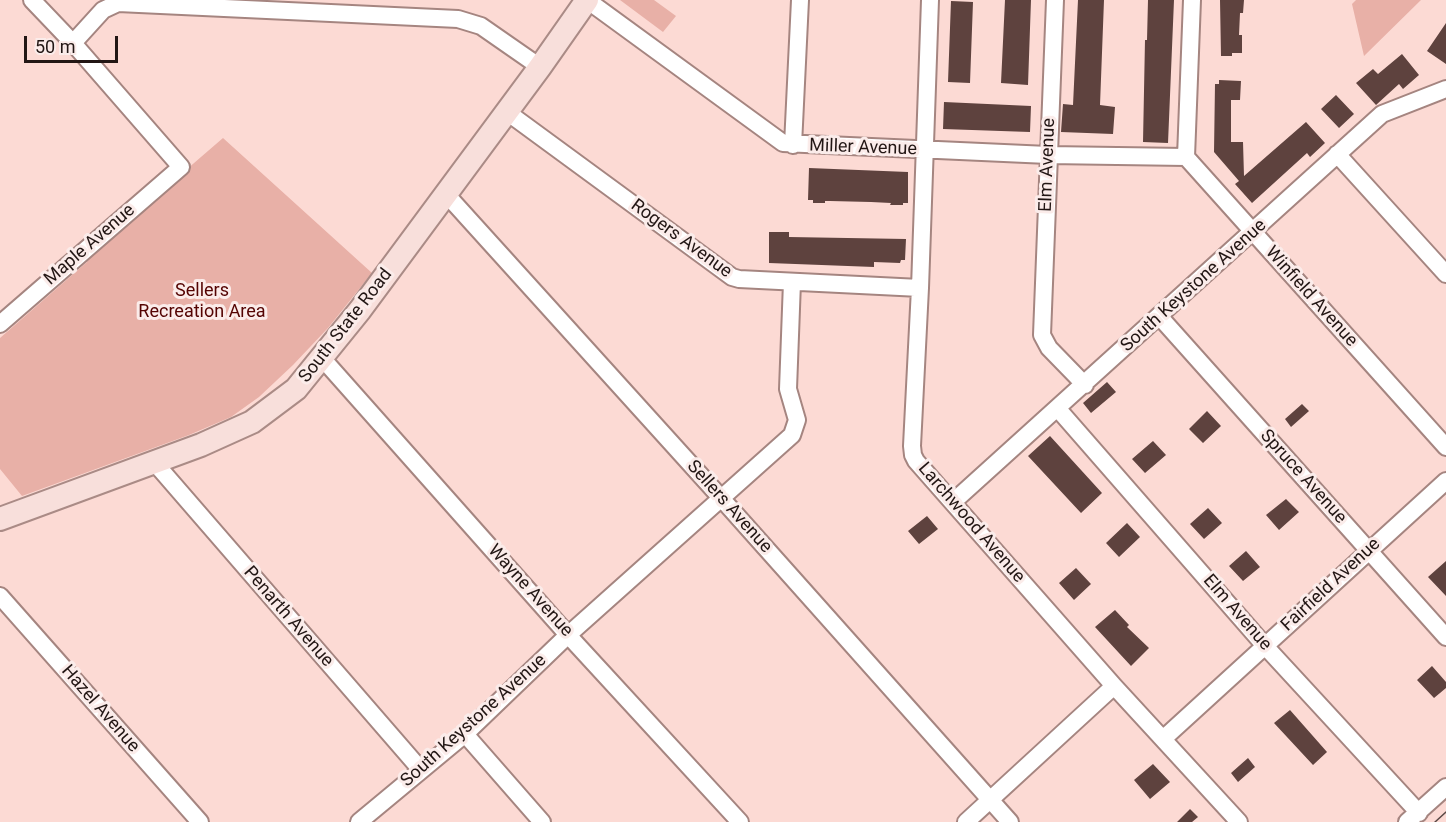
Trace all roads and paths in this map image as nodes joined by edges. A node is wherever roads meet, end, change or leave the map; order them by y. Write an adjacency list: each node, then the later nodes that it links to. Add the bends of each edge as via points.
1 (32, 0): 7 (street)
2 (587, 0): 8 (main road, South State Road); 11 (street, Miller Avenue, via 774,137)
3 (800, 0): 11 (street)
4 (930, 0): 12 (street, Larchwood Avenue)
5 (1055, 0): 14 (street, Elm Avenue)
6 (1192, 0): 15 (street)
7 (74, 43): 8 (street, via 103,10 118,3 458,19 481,26); 22 (street, Maple Avenue, via 181,167)
8 (540, 67): 10 (main road, South State Road)
9 (1446, 89): 13 (street, South Keystone Avenue, via 1382,114)
10 (507, 112): 16 (main road, South State Road); 19 (street, Rogers Avenue, via 732,277)
11 (794, 145): 12 (street, Miller Avenue)
12 (924, 150): 14 (street, Miller Avenue); 20 (street, Larchwood Avenue)
13 (1337, 154): 17 (street, South Keystone Avenue); 18 (street)
14 (1048, 155): 15 (street, Miller Avenue); 24 (street, Elm Avenue, via 1042,335 1049,348)
15 (1186, 158): 17 (street, Winfield Avenue)
16 (446, 194): 23 (main road, South State Road); 29 (street, Sellers Avenue)
17 (1253, 232): 21 (street, South Keystone Avenue); 26 (street, Winfield Avenue)
18 (1446, 274)
19 (792, 282): 20 (street, Rogers Avenue); 29 (street, South Keystone Avenue, via 788,388 797,420 795,430)
20 (920, 288): 30 (street, Larchwood Avenue, via 912,446 916,461)
21 (1159, 316): 24 (street, South Keystone Avenue); 32 (street, Spruce Avenue)
22 (0, 324)
23 (322, 358): 27 (main road, South State Road, via 296,389 252,422); 34 (street, Wayne Avenue)
24 (1085, 385): 25 (street, South Keystone Avenue)
25 (1058, 409): 30 (street, South Keystone Avenue); 36 (street, Elm Avenue)
26 (1446, 447)
27 (155, 463): 31 (main road, South State Road); 40 (street, Penarth Avenue)
28 (1446, 481): 32 (street, Fairfield Avenue)
29 (722, 499): 34 (street, South Keystone Avenue); 42 (street, Sellers Avenue)
30 (953, 502): 37 (street, Larchwood Avenue)
31 (0, 519)
32 (1368, 550): 35 (street, Spruce Avenue); 36 (street, Fairfield Avenue)
33 (0, 596): 45 (street, Hazel Avenue)
34 (568, 635): 38 (street, South Keystone Avenue); 48 (street, Wayne Avenue)
35 (1446, 637)
36 (1266, 646): 39 (street, Fairfield Avenue); 44 (street, Elm Avenue)
37 (1114, 686): 39 (street, Larchwood Avenue); 42 (street)
38 (465, 734): 40 (street, South Keystone Avenue); 47 (street)
39 (1163, 738): 51 (street, Larchwood Avenue)
40 (421, 770): 43 (street, South Keystone Avenue)
41 (1446, 788): 44 (street)
42 (990, 800): 49 (street); 50 (street, Sellers Avenue)
43 (378, 816): 46 (street, South Keystone Avenue)
44 (1413, 817)
45 (200, 822)
46 (359, 822)
47 (542, 822)
48 (740, 822)
49 (966, 822)
50 (1010, 822)
51 (1239, 822)

